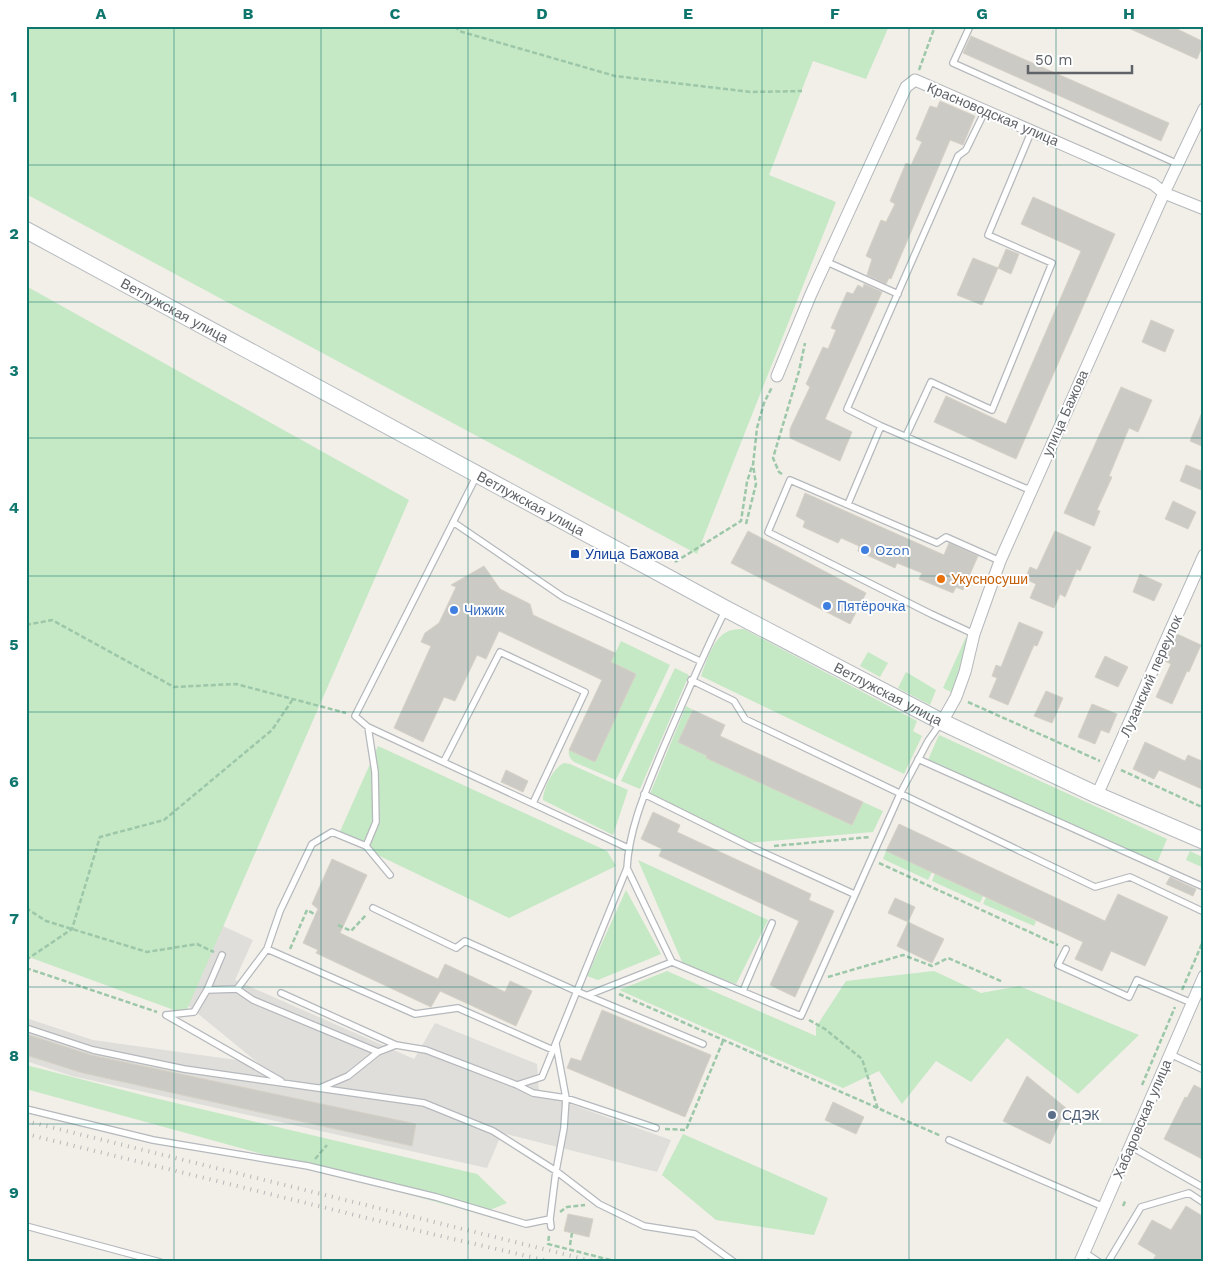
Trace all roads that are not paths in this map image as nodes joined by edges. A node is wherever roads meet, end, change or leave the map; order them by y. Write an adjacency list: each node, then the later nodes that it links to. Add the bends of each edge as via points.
1 (970, 26): 5 (lane, via 953,63)
2 (1204, 109): 5 (street, улица Бажова)
3 (985, 111): 4 (street, Красноводская улица); 9 (street, Красноводская улица, via 915,80 906,87); 10 (lane, via 966,150 958,156)
4 (1032, 130): 6 (street, Красноводская улица, via 1153,184); 13 (lane, via 988,235 1052,263 992,410 931,382)
5 (1179, 164): 6 (street, улица Бажова)
6 (1164, 193): 7 (street, Красноводская улица); 15 (street, улица Бажова)
7 (1204, 209)
8 (26, 230): 14 (main road, Ветлужская улица)
9 (827, 262): 10 (lane); 11 (street, Красноводская улица)
10 (898, 294): 12 (lane, via 847,409)
11 (778, 376)
12 (881, 426): 13 (lane); 16 (lane)
13 (906, 436): 15 (lane)
14 (477, 475): 17 (lane); 20 (main road, Ветлужская улица)
15 (1032, 489): 19 (street, улица Бажова)
16 (848, 504): 19 (lane, via 937,543 946,537); 21 (lane, via 790,480 768,532)
17 (453, 522): 22 (lane, via 563,597); 25 (lane, via 355,716)
18 (1204, 556): 30 (street, Лузанский переулок)
19 (1000, 561): 21 (street, улица Бажова)
20 (726, 609): 22 (lane); 24 (main road, Ветлужская улица)
21 (974, 634): 24 (street, улица Бажова, via 956,697)
22 (700, 662): 23 (lane)
23 (691, 680): 28 (lane); 29 (lane, via 734,701 745,719)
24 (942, 722): 26 (lane); 30 (main road, Ветлужская улица)
25 (368, 727): 27 (lane); 33 (lane, via 375,772 376,822)
26 (918, 759): 29 (lane); 37 (lane)
27 (444, 761): 31 (lane); 31 (lane, via 500,652 585,692)
28 (644, 794): 34 (lane); 38 (lane)
29 (900, 794): 38 (lane); 40 (lane, via 1095,887 1130,877)
30 (1097, 795): 32 (main road, Ветлужская улица)
31 (533, 803): 34 (lane)
32 (1204, 841)
33 (366, 846): 36 (lane); 42 (lane, via 332,832 312,844 280,911)
34 (628, 848): 35 (lane)
35 (627, 868): 45 (lane); 49 (lane)
36 (390, 875)
37 (1204, 886)
38 (854, 894): 50 (lane, via 801,1016)
39 (373, 908): 49 (lane, via 456,948 465,941)
40 (1204, 912)
41 (772, 923): 50 (lane)
42 (267, 949): 47 (lane); 58 (lane, via 416,1014 458,1008)
43 (1066, 949): 53 (lane, via 1058,965 1129,997 1136,980)
44 (222, 955): 48 (lane)
45 (672, 962): 50 (lane); 52 (lane)
46 (1204, 976): 53 (street, Хабаровская улица)
47 (237, 989): 48 (lane); 59 (lane, via 253,1000)
48 (207, 990): 62 (lane, via 194,1012 166,1015)
49 (576, 991): 52 (lane); 55 (lane)
50 (743, 991)
51 (281, 993): 57 (lane)
52 (588, 995): 56 (lane)
53 (1192, 1003): 60 (street, Хабаровская улица)
54 (26, 1028): 62 (lane, via 93,1050 184,1069)
55 (556, 1042): 58 (lane); 65 (lane)
56 (703, 1044)
57 (396, 1045): 59 (lane); 63 (lane, via 426,1050)
58 (553, 1050): 63 (lane, via 542,1077)
59 (378, 1052): 64 (lane, via 348,1076)
60 (1170, 1054): 61 (lane); 69 (street, Хабаровская улица)
61 (1204, 1070)
62 (286, 1083): 64 (lane)
63 (517, 1085): 65 (lane, via 533,1093)
64 (320, 1088): 70 (lane, via 424,1103 493,1131)
65 (566, 1098): 67 (lane); 70 (lane)
66 (26, 1109): 74 (lane, via 153,1140 308,1166 436,1197 526,1224)
67 (656, 1128)
68 (949, 1140): 73 (lane)
69 (1130, 1146): 71 (lane); 73 (street, Хабаровская улица)
70 (556, 1171): 74 (lane); 79 (lane, via 599,1204 644,1226 695,1234)
71 (1204, 1188)
72 (1204, 1203): 81 (lane, via 1189,1193 1141,1207)
73 (1104, 1207): 77 (street, Хабаровская улица)
74 (550, 1219): 76 (lane)
75 (26, 1226): 78 (lane)
76 (551, 1227)
77 (1082, 1257): 80 (lane)
78 (160, 1262)
79 (734, 1262)
80 (1099, 1262)
81 (1108, 1262)

